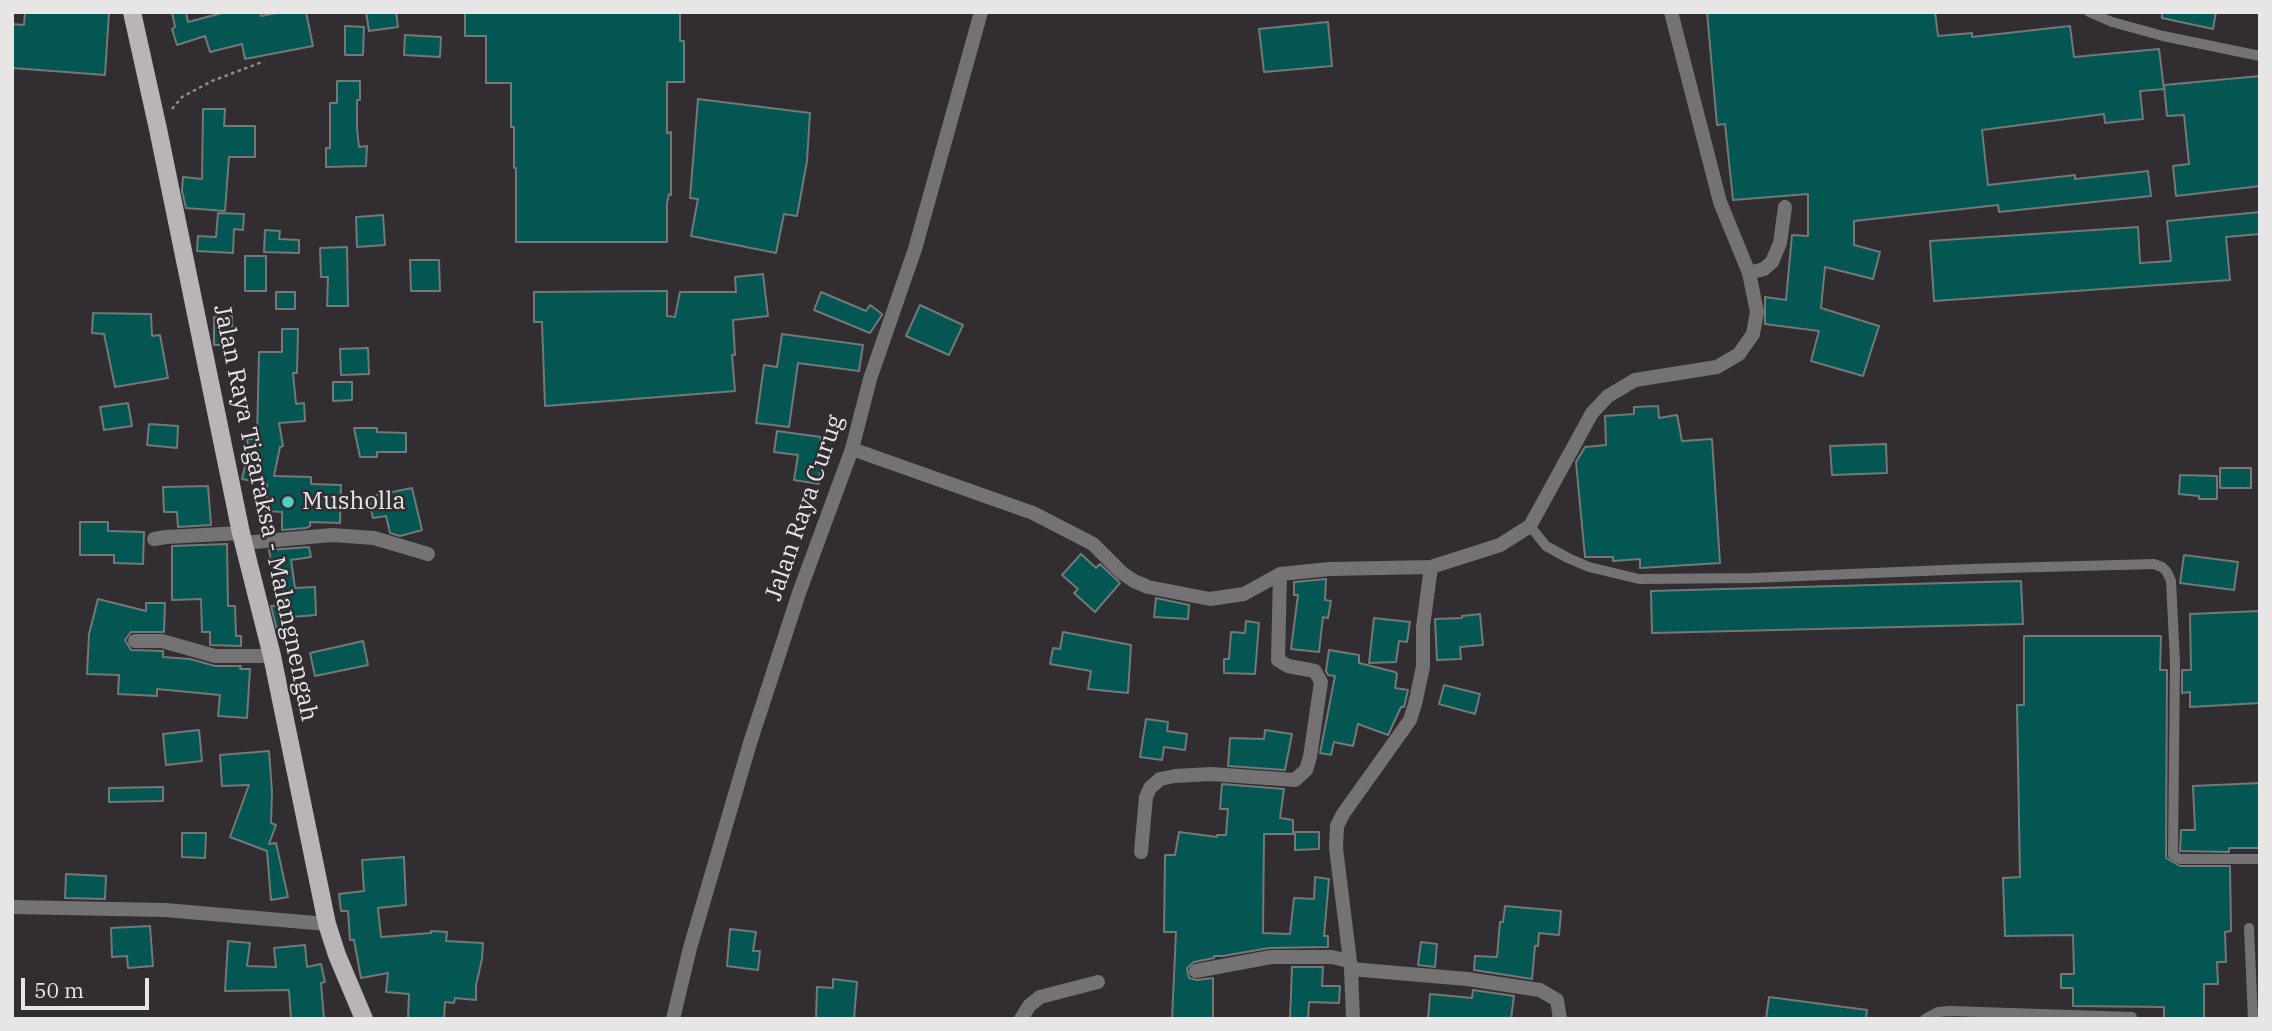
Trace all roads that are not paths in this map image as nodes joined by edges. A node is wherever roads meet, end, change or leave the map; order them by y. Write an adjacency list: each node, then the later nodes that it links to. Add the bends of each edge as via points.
1 (132, 12): 10 (main road, Jalan Raya Tigaraksa - Malangnengah)
2 (981, 12): 8 (street, Jalan Raya Curug, via 915,248 870,379)
3 (1671, 12): 7 (street, via 1720,202)
4 (2089, 12): 5 (lane, via 2163,36)
5 (2260, 56)
6 (1785, 207): 7 (street, via 1772,262 1765,270)
7 (1749, 273): 9 (street, via 1757,312 1753,334 1739,354 1717,367 1635,380 1608,396 1592,413)
8 (852, 449): 14 (street, via 1033,513 1093,544 1122,573 1148,587 1210,599 1244,594); 28 (street, Jalan Raya Curug, via 750,743)
9 (1530, 526): 13 (street, via 1500,545); 18 (lane, via 1546,546 1588,568 1639,579 2162,567 2171,581 2175,662 2173,855 2180,859)
10 (242, 538): 11 (street); 12 (street, via 374,538); 16 (main road, Jalan Raya Tigaraksa - Malangnengah)
11 (154, 540)
12 (428, 554)
13 (1431, 567): 14 (street); 22 (street, via 1423,667 1410,720 1337,827)
14 (1280, 573): 17 (street, via 1278,660 1315,671 1321,682 1306,770 1295,780 1211,774 1160,779 1146,797)
15 (135, 641): 16 (street, via 162,641 215,656)
16 (272, 656): 20 (main road, Jalan Raya Tigaraksa - Malangnengah)
17 (1141, 852)
18 (2260, 859)
19 (12, 907): 20 (street, via 165,910)
20 (327, 924): 27 (main road, Jalan Raya Tigaraksa - Malangnengah)
21 (2249, 928): 33 (lane)
22 (1350, 965): 23 (street, via 1332,957 1271,957); 30 (street); 31 (street, via 1540,990 1557,1000)
23 (1196, 971)
24 (1098, 982): 29 (street, via 1040,998)
25 (2052, 1017): 26 (lane); 32 (lane, via 1938,1012)
26 (2132, 1017)
27 (364, 1019)
28 (673, 1019)
29 (1021, 1019)
30 (1353, 1019)
31 (1560, 1019)
32 (1925, 1019)
33 (2253, 1019)

